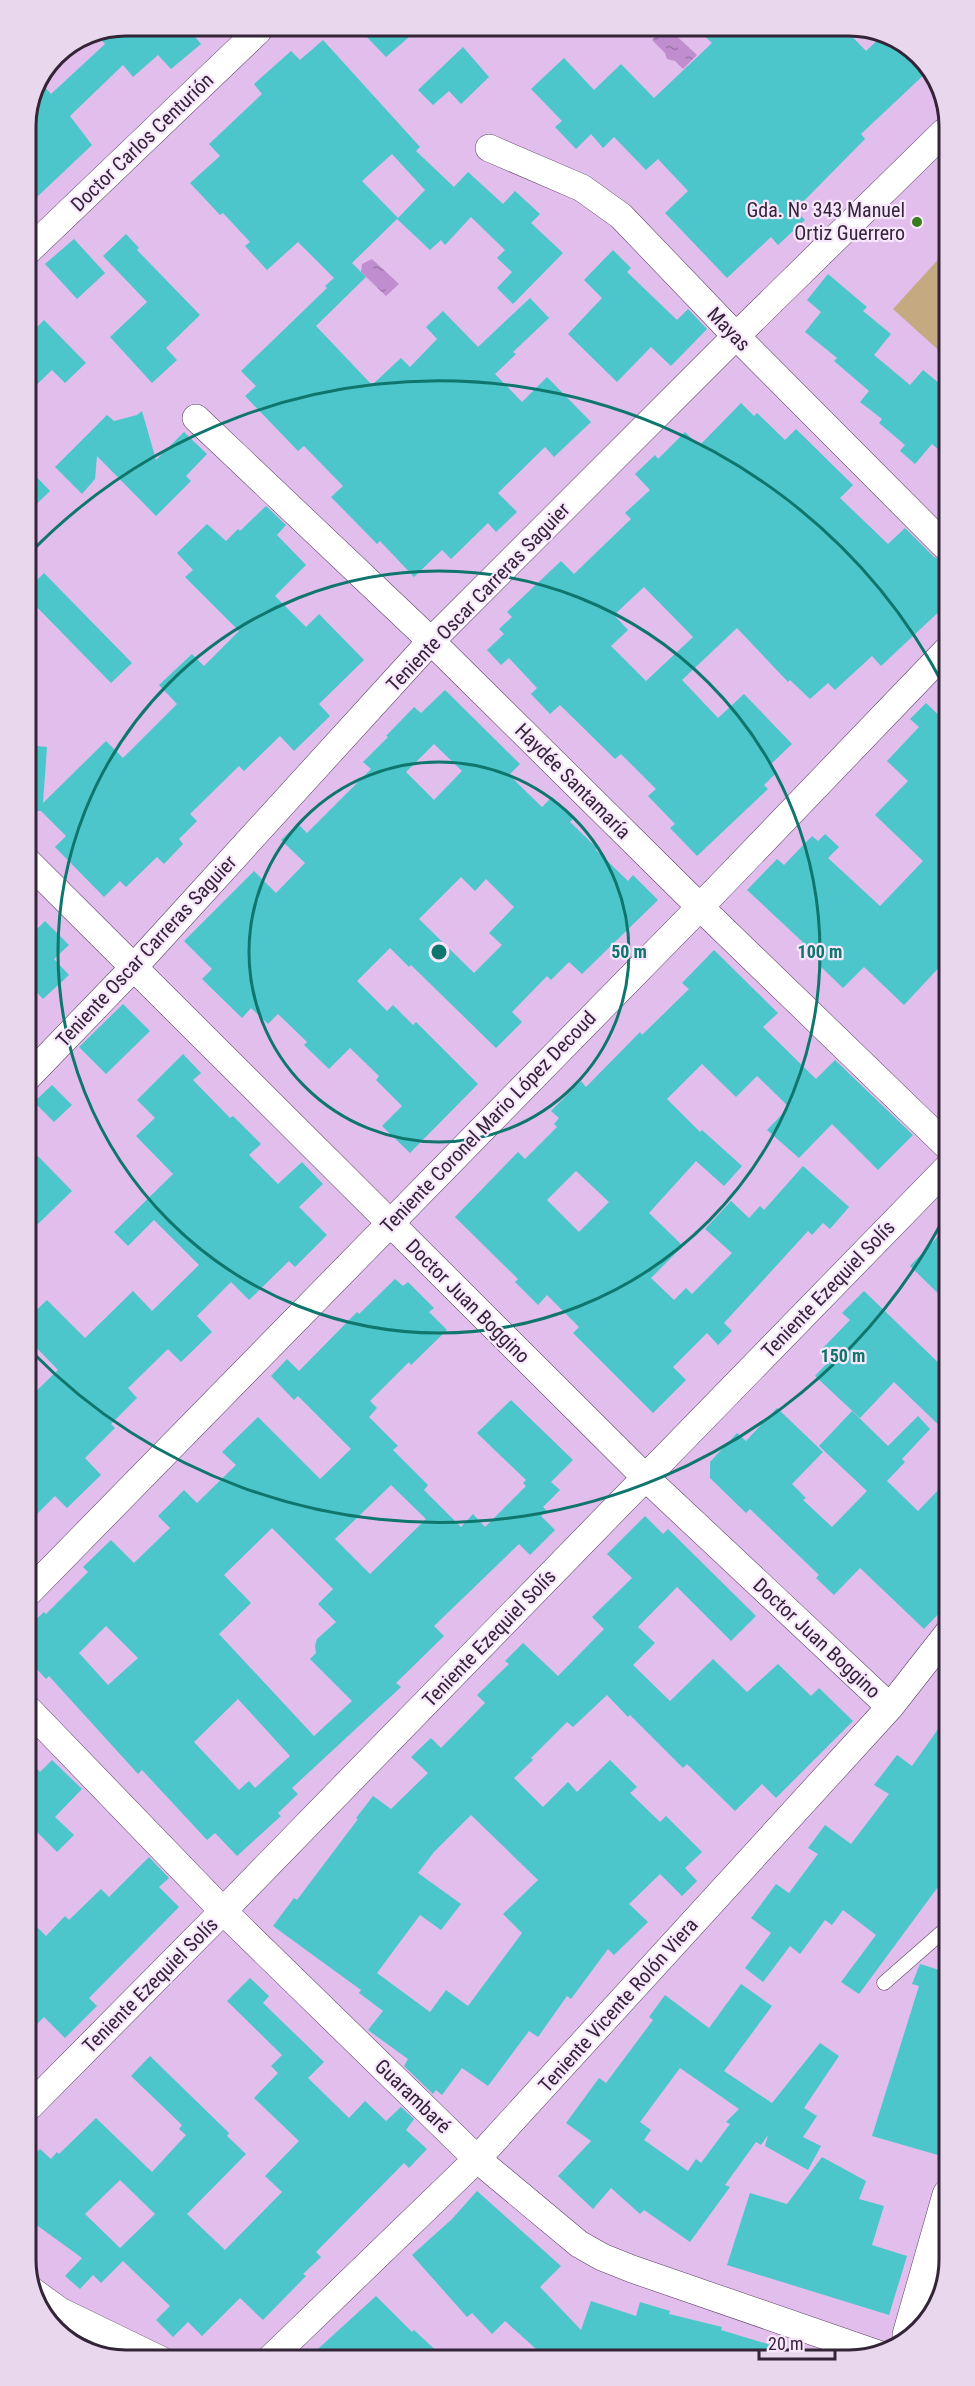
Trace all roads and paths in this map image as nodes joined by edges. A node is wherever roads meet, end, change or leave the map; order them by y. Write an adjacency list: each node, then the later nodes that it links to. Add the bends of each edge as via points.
1 (254, 36): 4 (street, Doctor Carlos Centurión)
2 (939, 137): 5 (street, Teniente Oscar Carreras Saguier)
3 (489, 148): 5 (street, Mayas, via 582,188 621,216)
4 (36, 243)
5 (736, 336): 7 (street, Mayas); 8 (street, Teniente Oscar Carreras Saguier)
6 (196, 418): 8 (street, Haydée Santamaría)
7 (939, 540)
8 (431, 641): 11 (street, Haydée Santamaría); 12 (street, Teniente Oscar Carreras Saguier)
9 (939, 658): 11 (street, Teniente Coronel Mario López Decoud)
10 (36, 870): 12 (street, Doctor Juan Boggino)
11 (700, 907): 14 (street, Haydée Santamaría); 16 (street, Teniente Coronel Mario López Decoud)
12 (134, 967): 13 (street, Teniente Oscar Carreras Saguier); 16 (street, Doctor Juan Boggino)
13 (36, 1069)
14 (939, 1138)
15 (939, 1176): 17 (street, Teniente Ezequiel Solís)
16 (390, 1223): 17 (street, Doctor Juan Boggino); 18 (street, Teniente Coronel Mario López Decoud)
17 (645, 1477): 20 (street, Doctor Juan Boggino); 22 (street, Teniente Ezequiel Solís)
18 (36, 1585)
19 (939, 1645): 20 (street, Teniente Vicente Rolón Viera)
20 (891, 1707): 26 (street, Teniente Vicente Rolón Viera)
21 (36, 1717): 22 (street, Guarambaré)
22 (224, 1911): 25 (street, Teniente Ezequiel Solís); 26 (street, Guarambaré)
23 (939, 1935): 24 (lane)
24 (884, 1983)
25 (36, 2100)
26 (477, 2159): 30 (street, Guarambaré, via 579,2244 602,2257); 32 (street, Teniente Vicente Rolón Viera)
27 (939, 2230): 29 (main road)
28 (46, 2301): 31 (street, via 60,2312)
29 (912, 2325)
30 (862, 2348)
31 (140, 2350)
32 (279, 2350)

